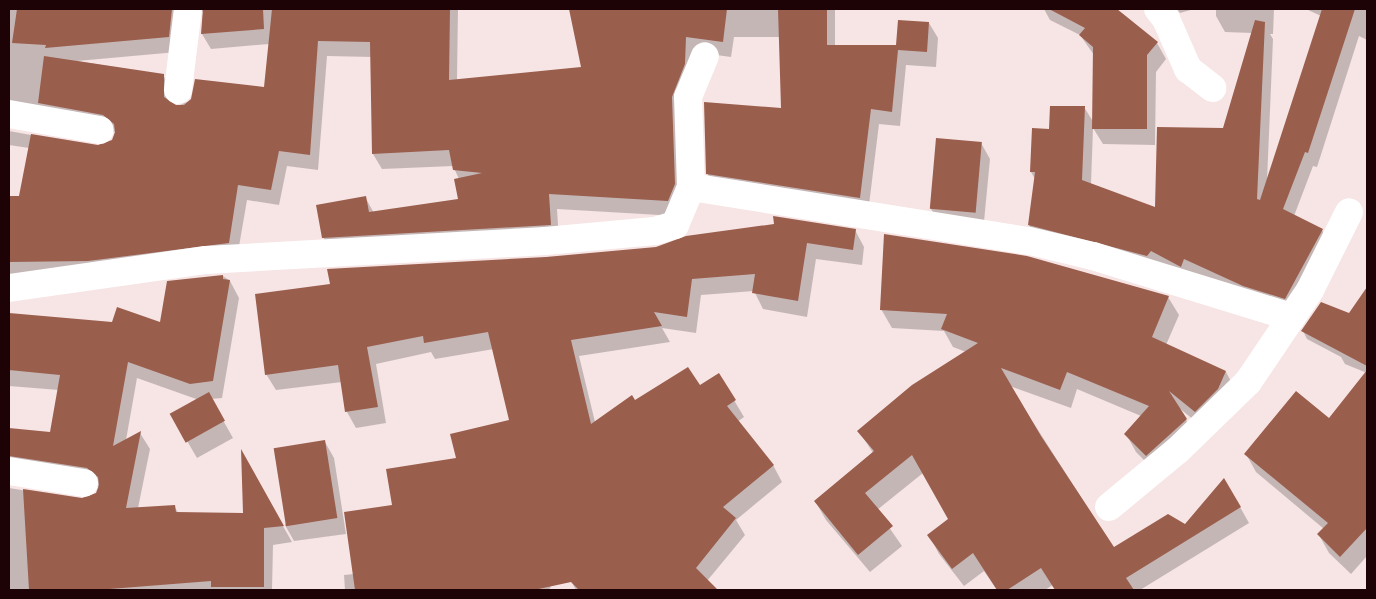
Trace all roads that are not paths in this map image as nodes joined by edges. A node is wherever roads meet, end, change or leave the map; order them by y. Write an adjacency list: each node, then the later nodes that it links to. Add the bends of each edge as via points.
1 (188, 9): 5 (street)
2 (1158, 9): 4 (street, via 1166,19 1188,69)
3 (705, 56): 8 (street, via 688,97)
4 (1212, 88)
5 (178, 90)
6 (9, 114): 7 (street)
7 (100, 130)
8 (691, 187): 10 (street, via 675,225 655,231 545,241 206,260); 11 (street, via 1030,241 1093,256)
9 (1349, 212): 11 (street, via 1310,290)
10 (9, 288)
11 (1291, 317): 14 (street, via 1248,382 1178,450)
12 (9, 471): 13 (street)
13 (84, 483)
14 (1109, 507)

